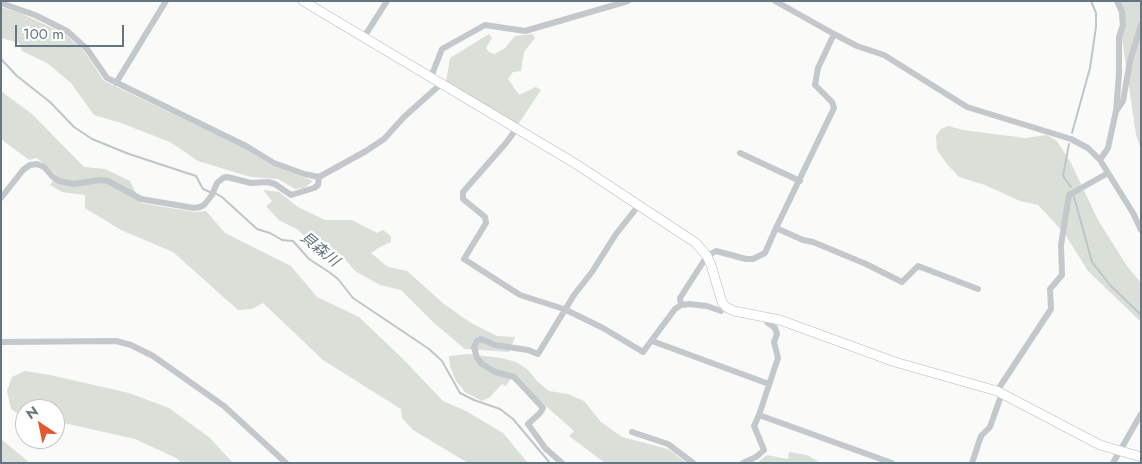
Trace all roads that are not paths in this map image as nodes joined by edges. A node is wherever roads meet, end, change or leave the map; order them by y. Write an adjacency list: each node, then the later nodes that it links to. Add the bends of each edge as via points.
1 (166, 1): 12 (street)
2 (303, 1): 10 (street)
3 (386, 1): 10 (street)
4 (628, 1): 11 (street, via 525,31 485,25 442,49)
5 (775, 1): 9 (street)
6 (1117, 1): 14 (street, via 1123,25 1119,36)
7 (1, 2): 12 (street, via 67,31 87,49 107,78)
8 (1141, 25): 14 (street, via 1123,101)
9 (834, 34): 17 (street, via 884,55 967,107 1071,139 1088,148); 20 (street, via 818,68 815,85 834,108)
10 (364, 37): 11 (street)
11 (431, 77): 13 (street)
12 (116, 83): 19 (street, via 246,146 274,164)
13 (442, 83): 15 (street); 19 (street, via 384,138)
14 (1116, 111): 17 (street, via 1108,148)
15 (517, 128): 22 (street); 29 (street, via 463,192 463,198 485,217 486,223 464,259 520,295)
16 (740, 153): 20 (street)
17 (1100, 160): 18 (street)
18 (1108, 173): 24 (street); 34 (street, via 1069,195 1061,246 1062,275 1050,289 1051,309)
19 (319, 177): 21 (street, via 314,188 291,195 275,184 227,177 219,179 208,201 200,207 185,207 141,199 108,181 74,184 59,181 37,164 23,170)
20 (800, 180): 23 (street)
21 (1, 198)
22 (639, 205): 25 (street, via 696,243); 29 (street)
23 (776, 228): 25 (street, via 765,253 753,259 716,251); 26 (street, via 902,282 918,266)
24 (1141, 230)
25 (707, 256): 27 (street, via 680,298); 28 (street, via 719,296)
26 (978, 289)
27 (681, 305): 28 (street, via 707,306 716,311); 31 (street)
28 (726, 307): 30 (street)
29 (564, 309): 31 (street, via 643,352); 41 (street, via 538,354 480,339 474,347 482,364 514,377 543,408 528,424 545,448)
30 (767, 317): 33 (street, via 767,322 777,334 774,342 778,358); 34 (street, via 895,362)
31 (652, 341): 33 (street)
32 (1, 342): 40 (street, via 116,341 131,345 153,356 224,406)
33 (770, 384): 36 (street)
34 (1000, 392): 38 (street, via 1100,446); 45 (street, via 990,428 981,436)
35 (1141, 414): 38 (street)
36 (758, 415): 43 (street, via 754,426 764,450); 44 (street)
37 (632, 432): 42 (street, via 668,444)
38 (1119, 451): 39 (street); 46 (street)
39 (1141, 457)
40 (286, 463)
41 (562, 463)
42 (693, 463)
43 (743, 463)
44 (892, 463)
45 (972, 463)
46 (1113, 463)

